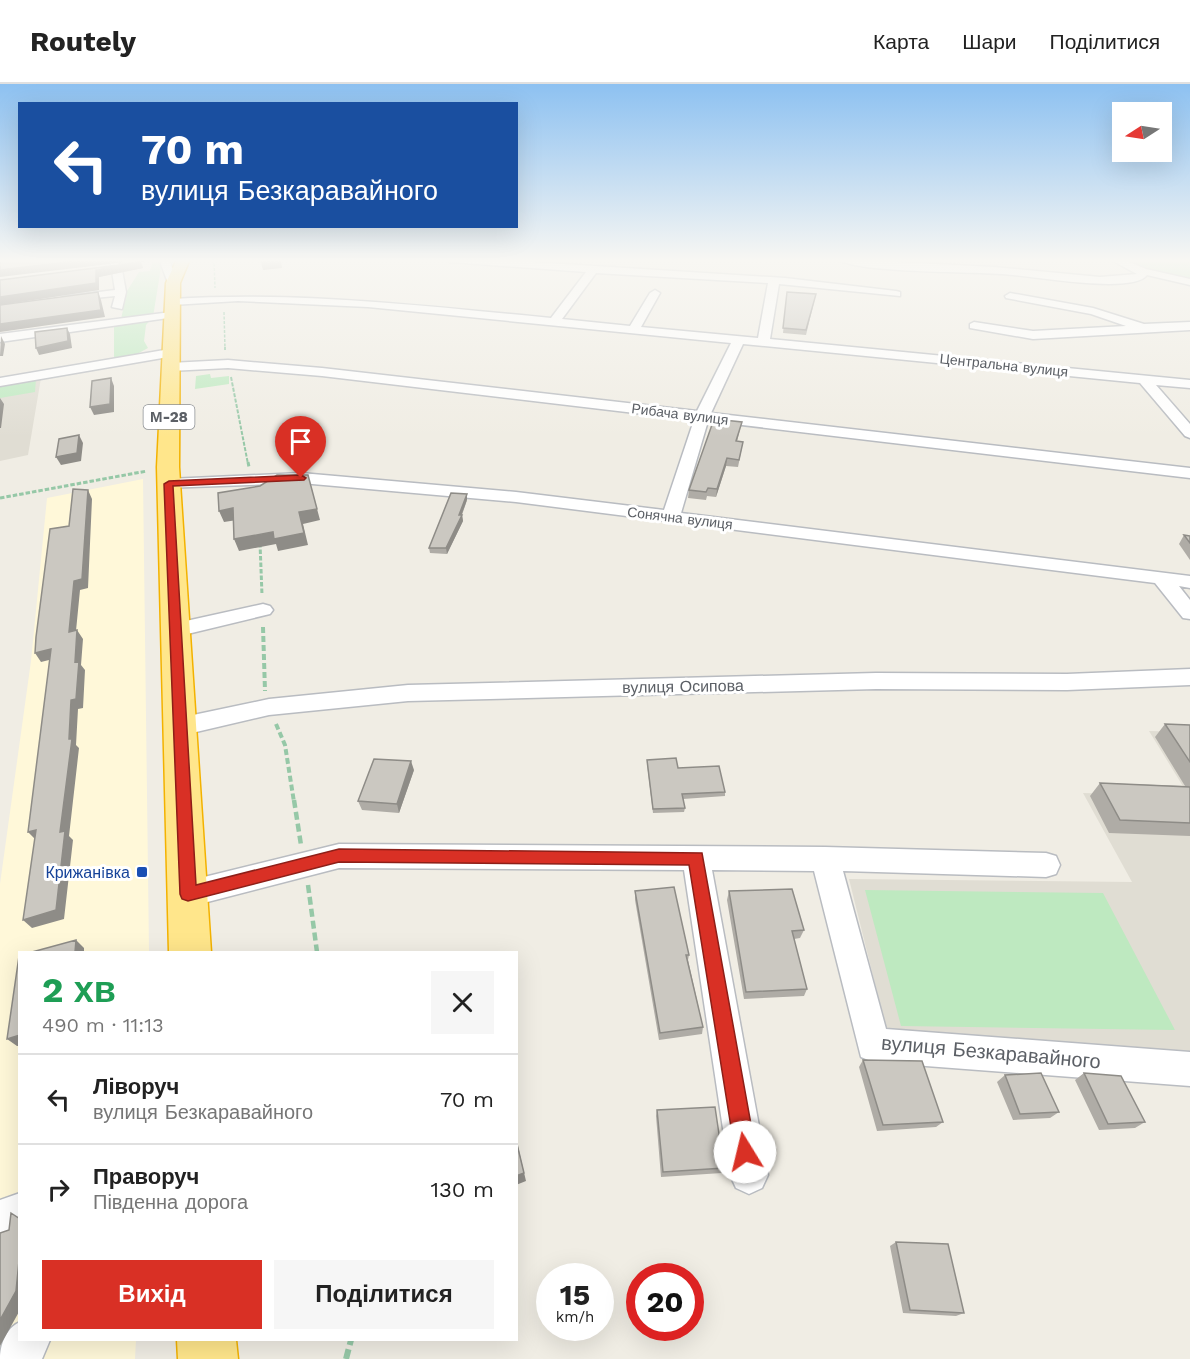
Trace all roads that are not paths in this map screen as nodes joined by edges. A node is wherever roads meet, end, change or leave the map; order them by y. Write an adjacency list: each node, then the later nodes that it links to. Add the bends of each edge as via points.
1 (117, 318): 10 (street)
2 (131, 318): 10 (street, Центральна вулиця)
3 (172, 318): 19 (highway, М-28)
4 (528, 318): 9 (street, Центральна вулиця)
5 (557, 318): 9 (street)
6 (640, 318): 13 (street)
7 (768, 318): 17 (street)
8 (1115, 318): 14 (street)
9 (555, 321): 13 (street, Центральна вулиця)
10 (116, 322): 15 (street, Центральна вулиця)
11 (974, 326): 18 (street)
12 (1190, 326): 14 (street)
13 (635, 328): 16 (street, Центральна вулиця)
14 (1143, 328): 18 (street)
15 (0, 338)
16 (739, 339): 17 (street, Центральна вулиця); 24 (street)
17 (764, 341): 20 (street, Центральна вулиця)
18 (1038, 344): 20 (street)
19 (170, 360): 22 (street, Рибача вулиця); 24 (street, Рибача вулиця, via 259,366); 27 (highway, М-28)
20 (1056, 371): 21 (street, Центральна вулиця)
21 (1144, 379): 23 (street, Центральна вулиця); 25 (street)
22 (0, 382)
23 (1190, 384)
24 (702, 417): 26 (street, Рибача вулиця); 28 (street)
25 (1190, 433)
26 (1190, 472)
27 (169, 476): 28 (street, Сонячна вулиця, via 301,478 516,497); 33 (highway, М-28)
28 (671, 518): 29 (street, Сонячна вулиця)
29 (1161, 578): 30 (street, Сонячна вулиця); 32 (street)
30 (1190, 582)
31 (263, 610): 33 (street)
32 (1190, 613)
33 (175, 630): 35 (highway, М-28)
34 (1190, 677): 35 (street, вулиця Осипова, via 408,693 269,707)
35 (179, 727): 39 (highway, М-28)
36 (696, 858): 37 (street); 39 (street, via 339,856); 42 (street)
37 (825, 859): 38 (street); 41 (street, вулиця Безкаравайного, via 873,1045)
38 (1046, 865)
39 (188, 894): 40 (highway, М-28)
40 (190, 951)
41 (1190, 1069)
42 (749, 1175)
43 (18, 1213): 44 (street)
44 (0, 1220)
45 (28, 1341): 47 (street)
46 (207, 1341): 48 (highway)
47 (17, 1359)
48 (208, 1359)

